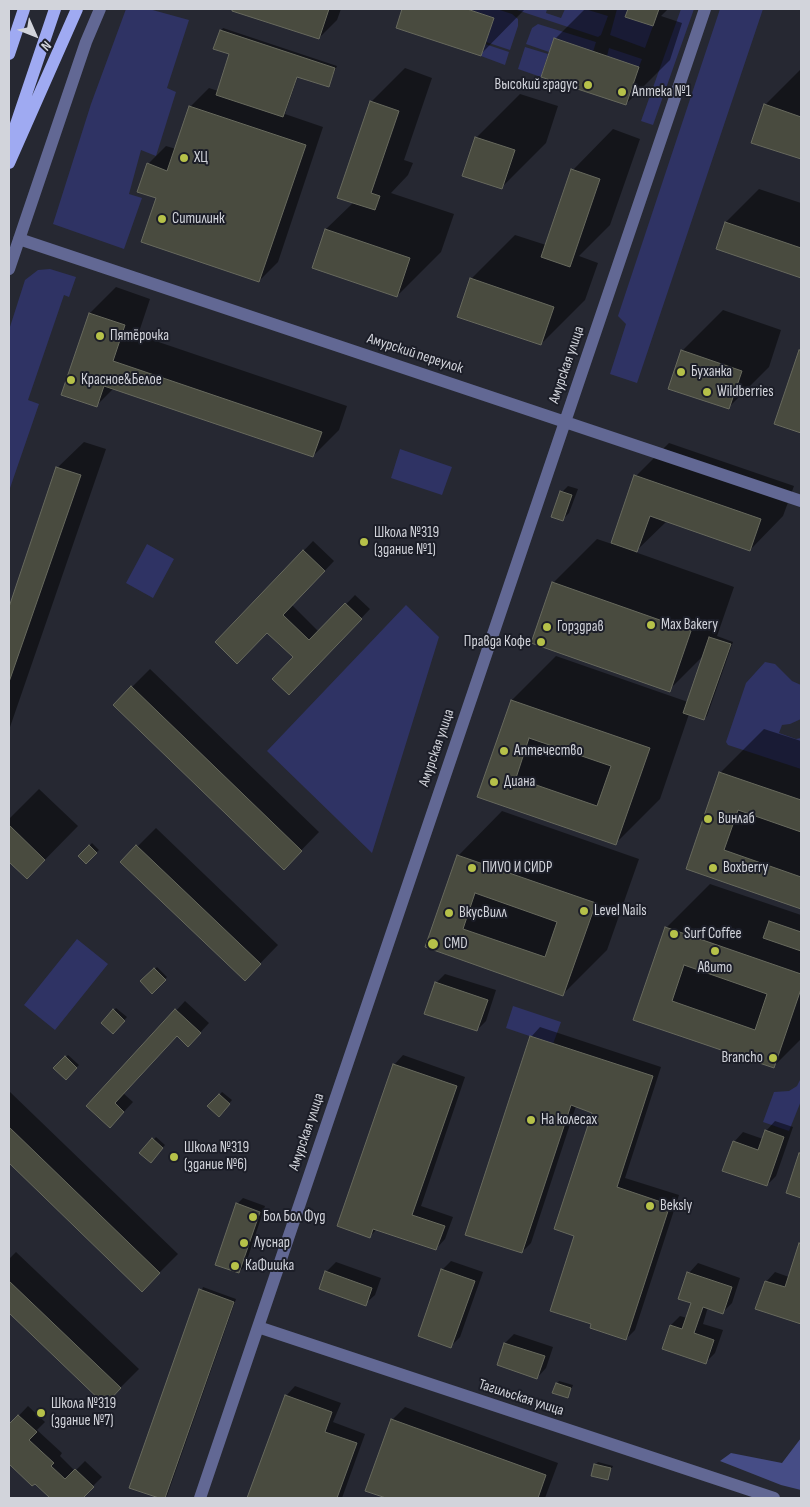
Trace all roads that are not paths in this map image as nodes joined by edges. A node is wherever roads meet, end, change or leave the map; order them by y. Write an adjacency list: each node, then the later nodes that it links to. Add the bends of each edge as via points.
1 (24, 9): 6 (main road)
2 (55, 9): 7 (main road)
3 (77, 9): 8 (main road)
4 (100, 9): 9 (street)
5 (705, 9): 11 (street, Амурская улица)
6 (9, 54)
7 (9, 145)
8 (9, 163)
9 (19, 239): 10 (street); 11 (street, Амурский переулок)
10 (9, 269)
11 (566, 420): 12 (street, Амурский переулок); 13 (street, Амурская улица)
12 (801, 500)
13 (258, 1327): 14 (street, Амурская улица); 15 (street, Тагильская улица)
14 (200, 1498)
15 (774, 1498)

